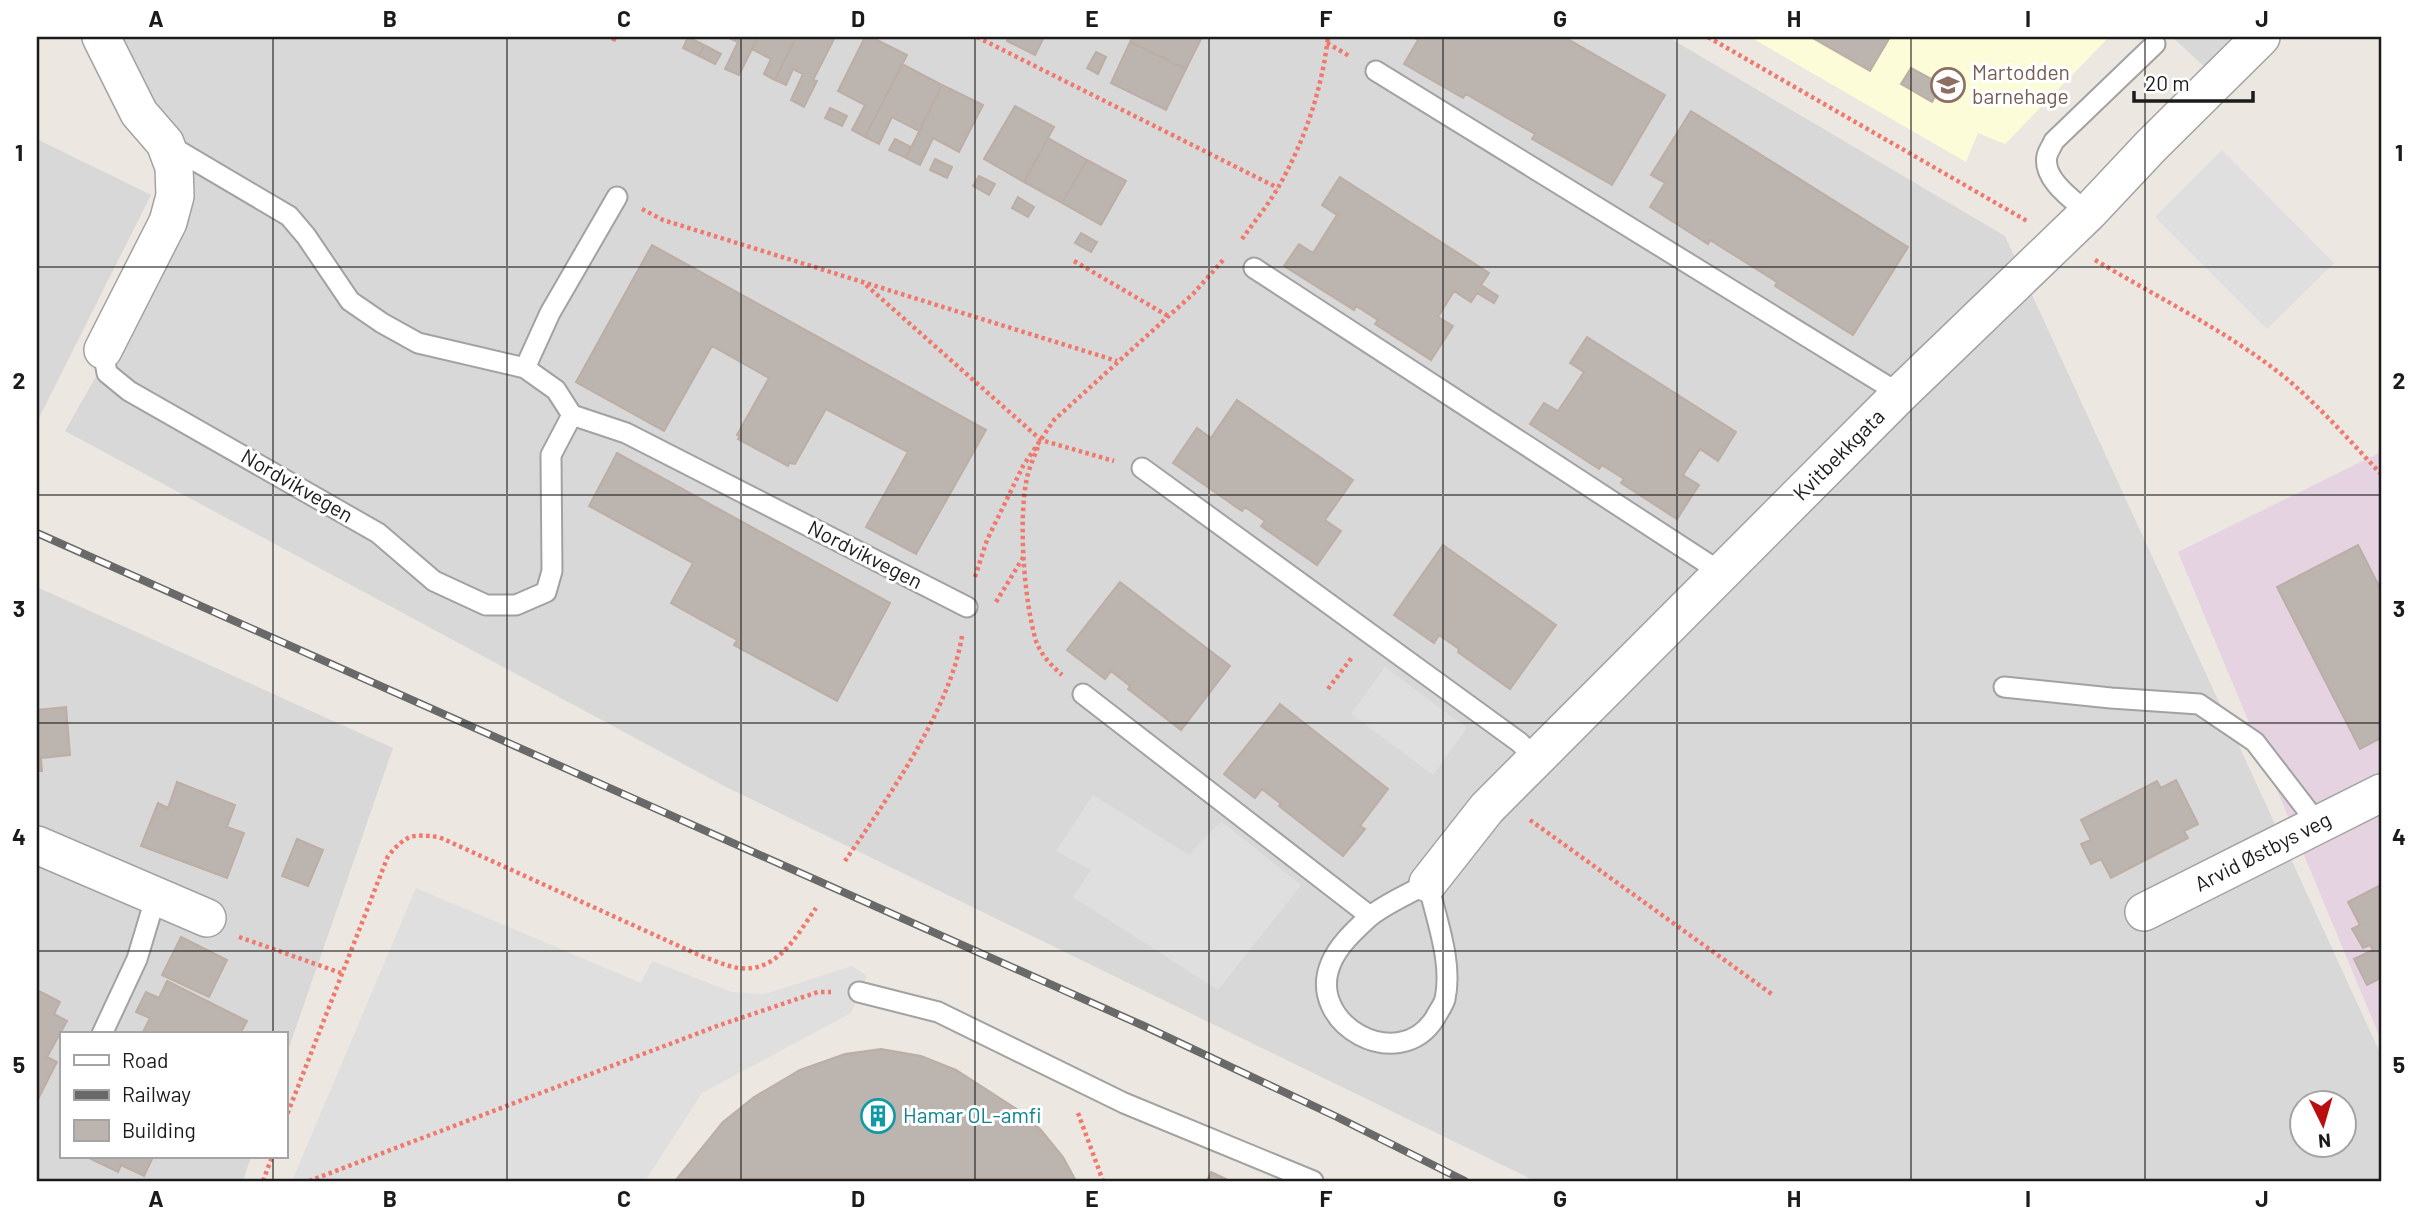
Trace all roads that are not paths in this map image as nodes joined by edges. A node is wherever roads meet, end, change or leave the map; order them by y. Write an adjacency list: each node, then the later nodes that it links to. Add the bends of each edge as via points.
1 (101, 37): 5 (street, Nordvikvegen, via 139,113)
2 (2261, 37): 7 (street, Kvitbekkgata)
3 (2155, 44): 7 (lane, via 2054,141 2046,158 2049,173)
4 (1376, 71): 11 (lane)
5 (165, 143): 9 (street, Nordvikvegen, via 174,167 175,196 168,222); 10 (lane, Nordvikvegen, via 289,216 350,301 382,323 418,343)
6 (617, 197): 10 (lane, via 550,313)
7 (2088, 213): 11 (street, Kvitbekkgata)
8 (1254, 268): 14 (lane)
9 (103, 350): 12 (lane, Nordvikvegen, via 107,373 129,391 379,533 434,581 486,605 516,605 546,592 552,571 551,455)
10 (525, 368): 12 (lane, Nordvikvegen, via 556,390)
11 (1900, 394): 14 (street, Kvitbekkgata)
12 (572, 415): 15 (lane, Nordvikvegen, via 626,433)
13 (1142, 468): 18 (lane)
14 (1722, 573): 18 (street, Kvitbekkgata)
15 (967, 607)
16 (2004, 687): 20 (lane, via 2199,704 2255,742)
17 (1083, 694): 25 (lane)
18 (1536, 758): 22 (street, Kvitbekkgata, via 1487,808)
19 (2381, 793): 20 (street, Arvid Østbys veg)
20 (2318, 824): 24 (street, Arvid Østbys veg)
21 (37, 845): 23 (street)
22 (1428, 883): 25 (lane); 25 (lane, via 1445,958 1444,1001 1430,1026 1408,1040 1396,1043 1362,1038 1345,1026 1332,1007 1329,966)
23 (156, 896): 26 (street); 28 (lane, via 138,958)
24 (2144, 912)
25 (1370, 916)
26 (207, 918)
27 (859, 992): 29 (lane, via 938,1012 1124,1103)
28 (103, 1032)
29 (1313, 1181)

